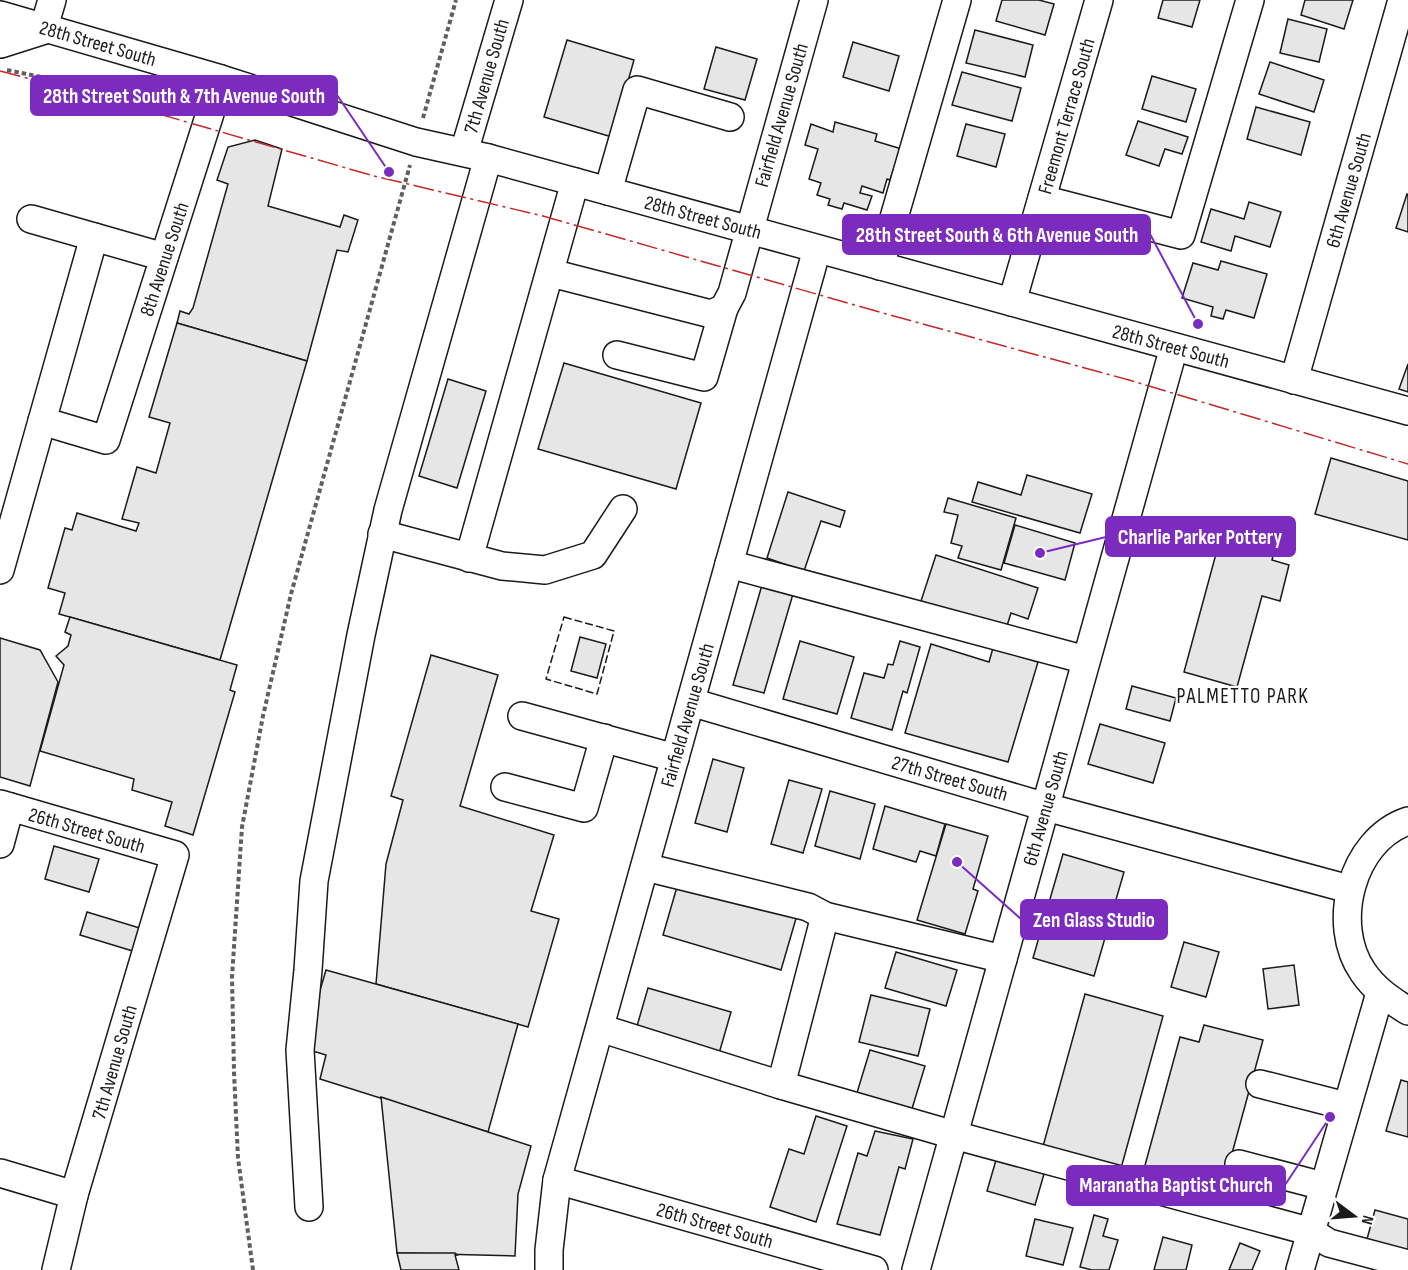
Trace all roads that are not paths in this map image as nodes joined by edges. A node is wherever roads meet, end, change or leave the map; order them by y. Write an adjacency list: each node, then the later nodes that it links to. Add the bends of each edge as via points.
1 (509, 0): 12 (street, 7th Avenue South)
2 (814, 0): 17 (street, Fairfield Avenue South)
3 (957, 0): 21 (street)
4 (1100, 0): 15 (street, Freemont Terrace South)
5 (1250, 0): 15 (street, via 1181,235)
6 (1402, 0): 27 (street, 6th Avenue South)
7 (48, 14): 8 (street, 28th Street South); 9 (highway); 10 (street, 28th Street South)
8 (0, 15)
9 (0, 41)
10 (221, 79): 12 (street, 28th Street South, via 416,142); 20 (street, 8th Avenue South)
11 (730, 117): 14 (street, via 637,90)
12 (476, 155): 13 (street, 28th Street South); 31 (street, 7th Avenue South)
13 (575, 182): 14 (street, 28th Street South); 22 (street)
14 (608, 191): 17 (street, 28th Street South)
15 (1042, 199): 23 (street, Freemont Terrace South)
16 (31, 219): 18 (street)
17 (748, 230): 19 (street, 28th Street South); 24 (street, Fairfield Avenue South, via 732,293)
18 (94, 237): 20 (street); 29 (street)
19 (817, 249): 21 (street, 28th Street South); 33 (street, Fairfield Avenue South)
20 (164, 257): 29 (street, 8th Avenue South, via 106,440)
21 (880, 266): 23 (street, 28th Street South)
22 (551, 273): 24 (street, via 711,314); 32 (street)
23 (1012, 302): 25 (street, 28th Street South)
24 (724, 308): 26 (street, Fairfield Avenue South, via 704,377)
25 (1174, 347): 27 (street, 28th Street South); 35 (street, 6th Avenue South)
26 (617, 355)
27 (1294, 380): 28 (street, 28th Street South)
28 (1408, 411)
29 (42, 421): 34 (street)
30 (623, 509): 32 (street, via 593,555 545,570)
31 (382, 534): 32 (street); 62 (street, 7th Avenue South, via 314,881 300,1050)
32 (469, 558)
33 (729, 564): 35 (street); 36 (street, Fairfield Avenue South)
34 (0, 570)
35 (1086, 660): 42 (street, 6th Avenue South)
36 (691, 702): 39 (street, Fairfield Avenue South); 42 (street, 27th Street South)
37 (522, 716): 38 (street)
38 (604, 738): 39 (street); 40 (street, via 584,808)
39 (675, 758): 46 (street, Fairfield Avenue South)
40 (506, 787)
41 (5, 806): 44 (street); 45 (street, 26th Street South)
42 (1046, 807): 47 (street, 27th Street South); 49 (street, 6th Avenue South)
43 (1408, 821): 47 (street, via 1379,839 1361,862)
44 (0, 844)
45 (175, 855): 61 (street, 7th Avenue South)
46 (645, 867): 48 (street, via 808,907); 52 (street, Fairfield Avenue South)
47 (1350, 889): 50 (street, via 1346,917 1350,945 1362,971)
48 (825, 916): 49 (street); 54 (street)
49 (1003, 959): 56 (street, 6th Avenue South)
50 (1380, 993): 51 (street); 55 (street)
51 (1408, 1011)
52 (600, 1028): 54 (street); 59 (street, Fairfield Avenue South)
53 (1260, 1084): 55 (street)
54 (781, 1085): 56 (street)
55 (1346, 1106): 60 (street)
56 (954, 1135): 63 (street); 68 (street, 6th Avenue South)
57 (1239, 1164): 60 (street)
58 (0, 1173): 61 (street)
59 (557, 1180): 66 (street, Fairfield Avenue South); 67 (street, 26th Street South)
60 (1323, 1186): 63 (street)
61 (75, 1195): 65 (street, 7th Avenue South)
62 (309, 1207)
63 (1312, 1232): 64 (street, via 1329,1243); 69 (street)
64 (1408, 1264)
65 (56, 1270)
66 (549, 1270)
67 (874, 1270)
68 (916, 1270)
69 (1300, 1270)

